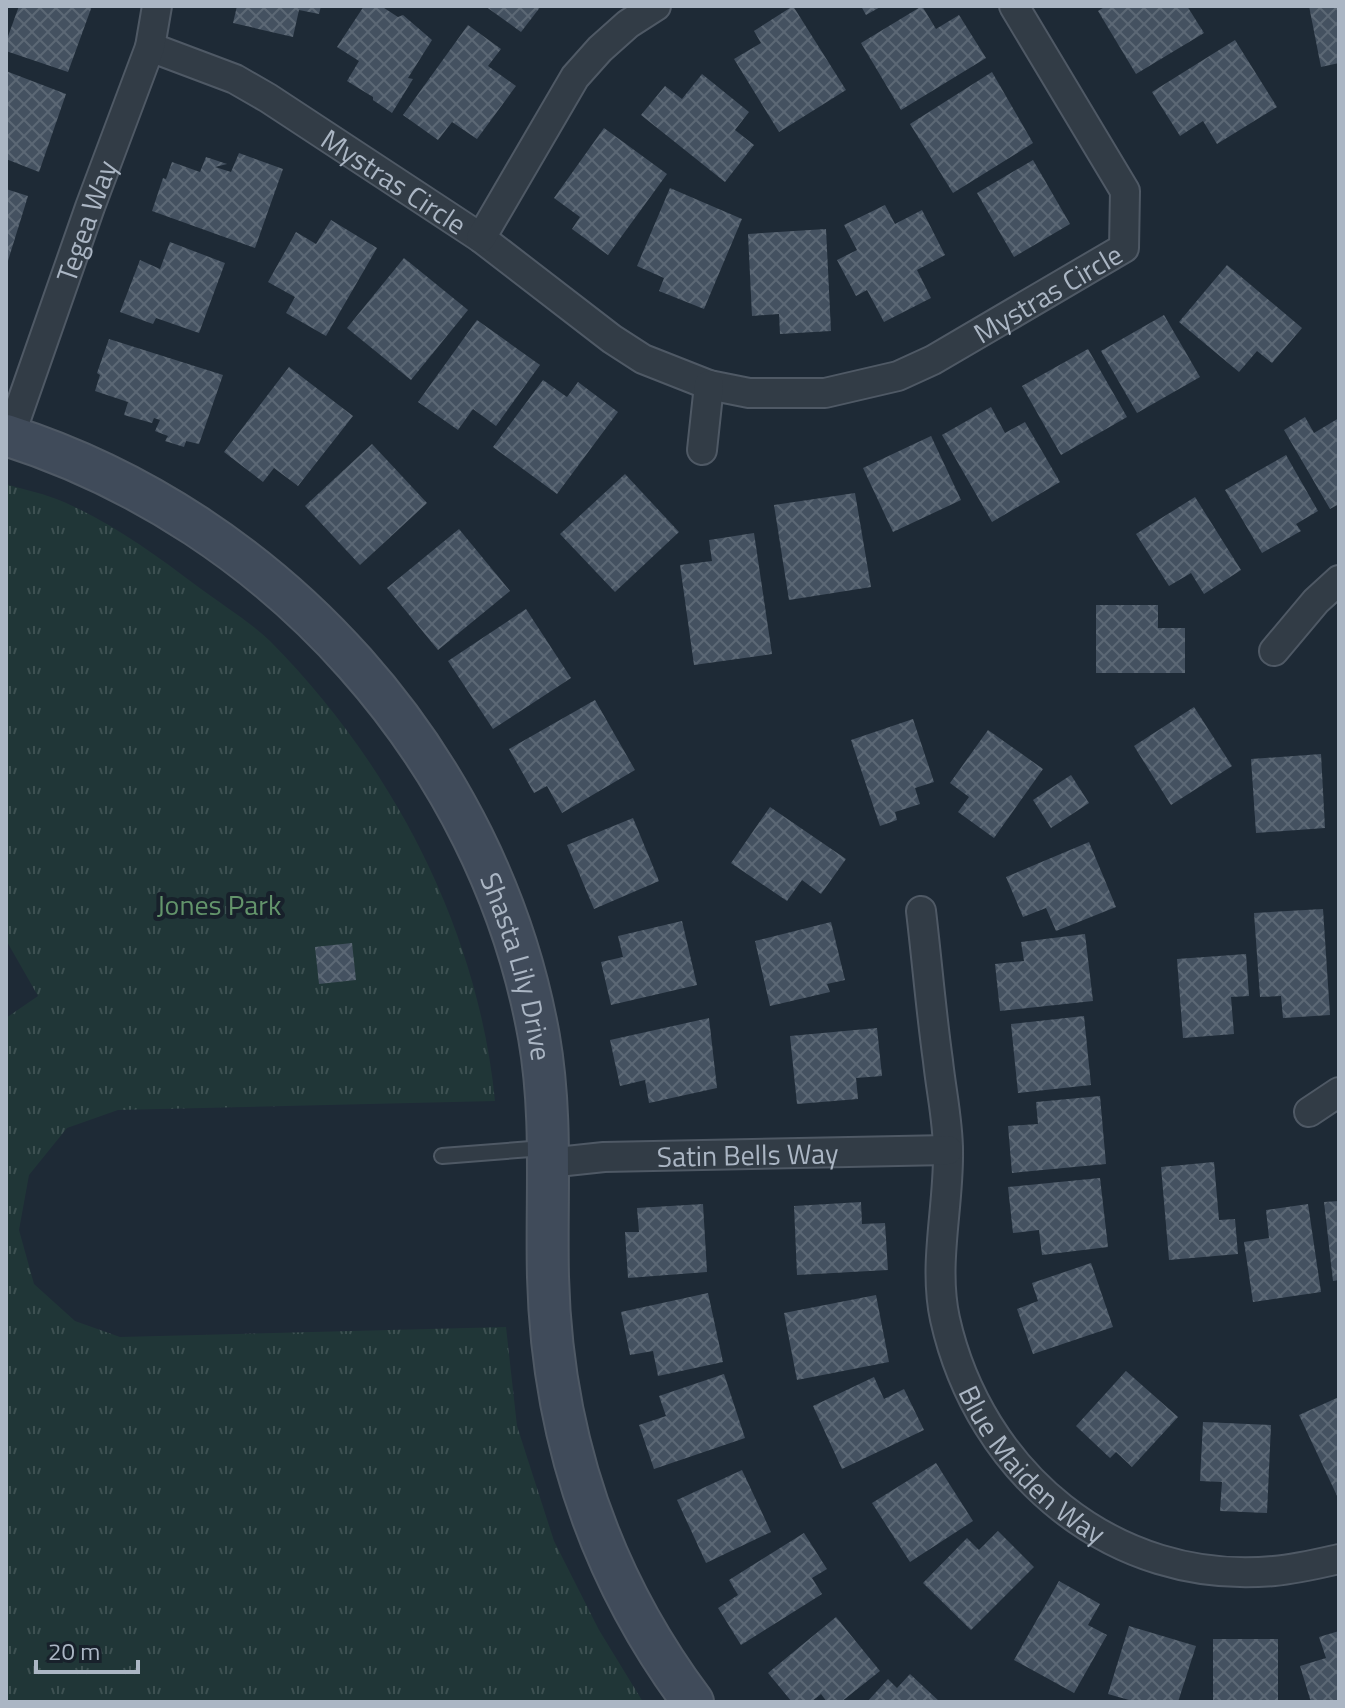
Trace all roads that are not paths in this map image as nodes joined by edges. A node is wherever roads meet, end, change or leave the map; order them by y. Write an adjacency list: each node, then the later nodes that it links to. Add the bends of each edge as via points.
1 (157, 6): 4 (street, Tegea Way)
2 (656, 6): 5 (street, via 609,41 575,77)
3 (1014, 6): 6 (street, Mystras Circle, via 1125,191 1124,248 898,376 825,393 787,395)
4 (150, 47): 5 (street, Mystras Circle, via 235,79); 7 (street, Tegea Way)
5 (481, 238): 6 (street, Mystras Circle, via 643,359)
6 (709, 385): 8 (street)
7 (8, 435): 15 (street, Shasta Lily Drive, via 72,459 152,499 247,560 340,644 392,707 458,809 507,921 539,1038)
8 (702, 450)
9 (1339, 580): 10 (street)
10 (1274, 651)
11 (921, 911): 14 (street, Blue Maiden Way)
12 (1339, 1092): 13 (street)
13 (1309, 1112)
14 (948, 1150): 15 (street, Satin Bells Way); 17 (street, Blue Maiden Way, via 940,1278 953,1352 984,1422 1031,1482 1091,1528 1160,1558 1234,1571 1272,1571)
15 (548, 1155): 16 (lane); 18 (street, Shasta Lily Drive, via 552,1351 583,1495 610,1565 644,1630)
16 (442, 1156)
17 (1339, 1559)
18 (693, 1702)

